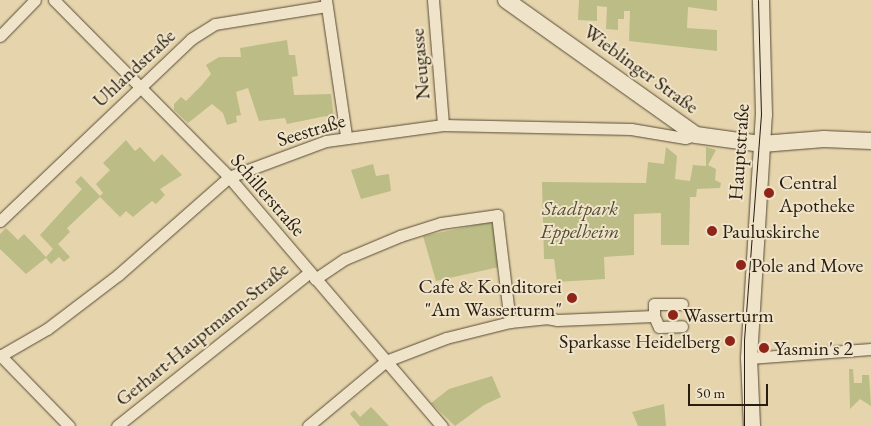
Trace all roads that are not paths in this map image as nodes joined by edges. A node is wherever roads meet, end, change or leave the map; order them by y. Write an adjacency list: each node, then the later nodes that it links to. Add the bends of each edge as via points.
1 (36, 0): 7 (street)
2 (54, 0): 8 (street, Schillerstraße)
3 (433, 0): 9 (street, Neugasse)
4 (761, 0): 13 (street, Hauptstraße)
5 (512, 2): 10 (street, Wieblinger Straße)
6 (326, 3): 8 (street, Uhlandstraße, via 215,24 191,39); 11 (street)
7 (0, 36)
8 (140, 84): 14 (street, Schillerstraße); 15 (street, Uhlandstraße)
9 (443, 125): 10 (street, Seestraße, via 631,129 685,138); 11 (street, Seestraße)
10 (696, 135): 13 (street, Wieblinger Straße)
11 (346, 136): 14 (street, Seestraße)
12 (871, 141): 13 (street, Wieblinger Straße, via 824,139)
13 (762, 144): 23 (street, Hauptstraße)
14 (229, 177): 16 (street, Schillerstraße); 22 (street, Seestraße, via 118,275 47,329)
15 (0, 221)
16 (312, 275): 19 (street, Gerhart-Hauptmann-Straße, via 400,236 441,224 497,215); 24 (street, Schillerstraße); 26 (street, Gerhart-Hauptmann-Straße)
17 (682, 304): 18 (street, via 654,304)
18 (654, 316): 19 (street); 20 (street, via 659,327)
19 (510, 322): 24 (street, via 446,338)
20 (682, 326)
21 (871, 349): 23 (street)
22 (0, 355): 25 (street)
23 (749, 358): 29 (street, Hauptstraße)
24 (386, 361): 27 (street); 28 (street, Schillerstraße)
25 (70, 426)
26 (117, 426)
27 (308, 426)
28 (442, 426)
29 (752, 426)

